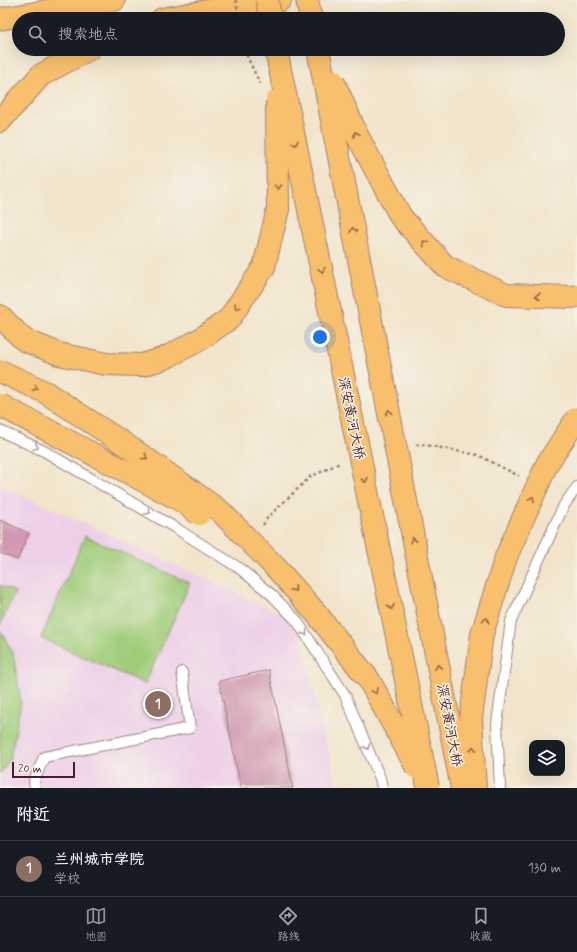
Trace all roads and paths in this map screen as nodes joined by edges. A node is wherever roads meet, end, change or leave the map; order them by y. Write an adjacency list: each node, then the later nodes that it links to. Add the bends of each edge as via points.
1 (114, 0): 7 (main road)
2 (192, 0): 6 (main road)
3 (266, 0): 9 (main road, bridge)
4 (280, 0): 6 (main road)
5 (307, 0): 10 (main road)
6 (237, 8): 8 (main road)
7 (42, 12)
8 (210, 12)
9 (269, 12)
10 (310, 12)
11 (12, 17): 12 (main road)
12 (0, 19)
13 (76, 56): 18 (main road, via 41,75)
14 (276, 56): 20 (main road, one-way to 20, bridge, via 278,209 264,267 229,319 199,340 165,358 142,365 106,364 59,354 24,340)
15 (277, 56): 30 (main road, 深安黄河大桥, one-way to 30, bridge)
16 (319, 56): 31 (main road, 深安黄河大桥, one-way to 16, bridge)
17 (321, 56): 19 (main road, one-way to 17, bridge, via 572,298 506,295 445,266 401,216 358,137)
18 (0, 121)
19 (577, 296)
20 (0, 316)
21 (0, 371): 26 (main road, one-way to 26, bridge, via 45,392 214,506)
22 (0, 406): 26 (main road, bridge, via 182,501)
23 (577, 418): 32 (main road, one-way to 23, bridge, via 471,718 482,634 506,558 547,464)
24 (0, 431): 29 (lane, one-way to 29, via 44,451 177,529 239,568 272,595 296,621 345,695)
25 (577, 487): 33 (lane, via 564,505 511,621 497,724)
26 (277, 569): 30 (main road, one-way to 30, bridge, via 316,613 368,680)
27 (182, 672): 28 (lane, via 190,728 44,757 34,781)
28 (35, 788)
29 (382, 788)
30 (428, 788)
31 (462, 788)
32 (474, 788)
33 (500, 788)

